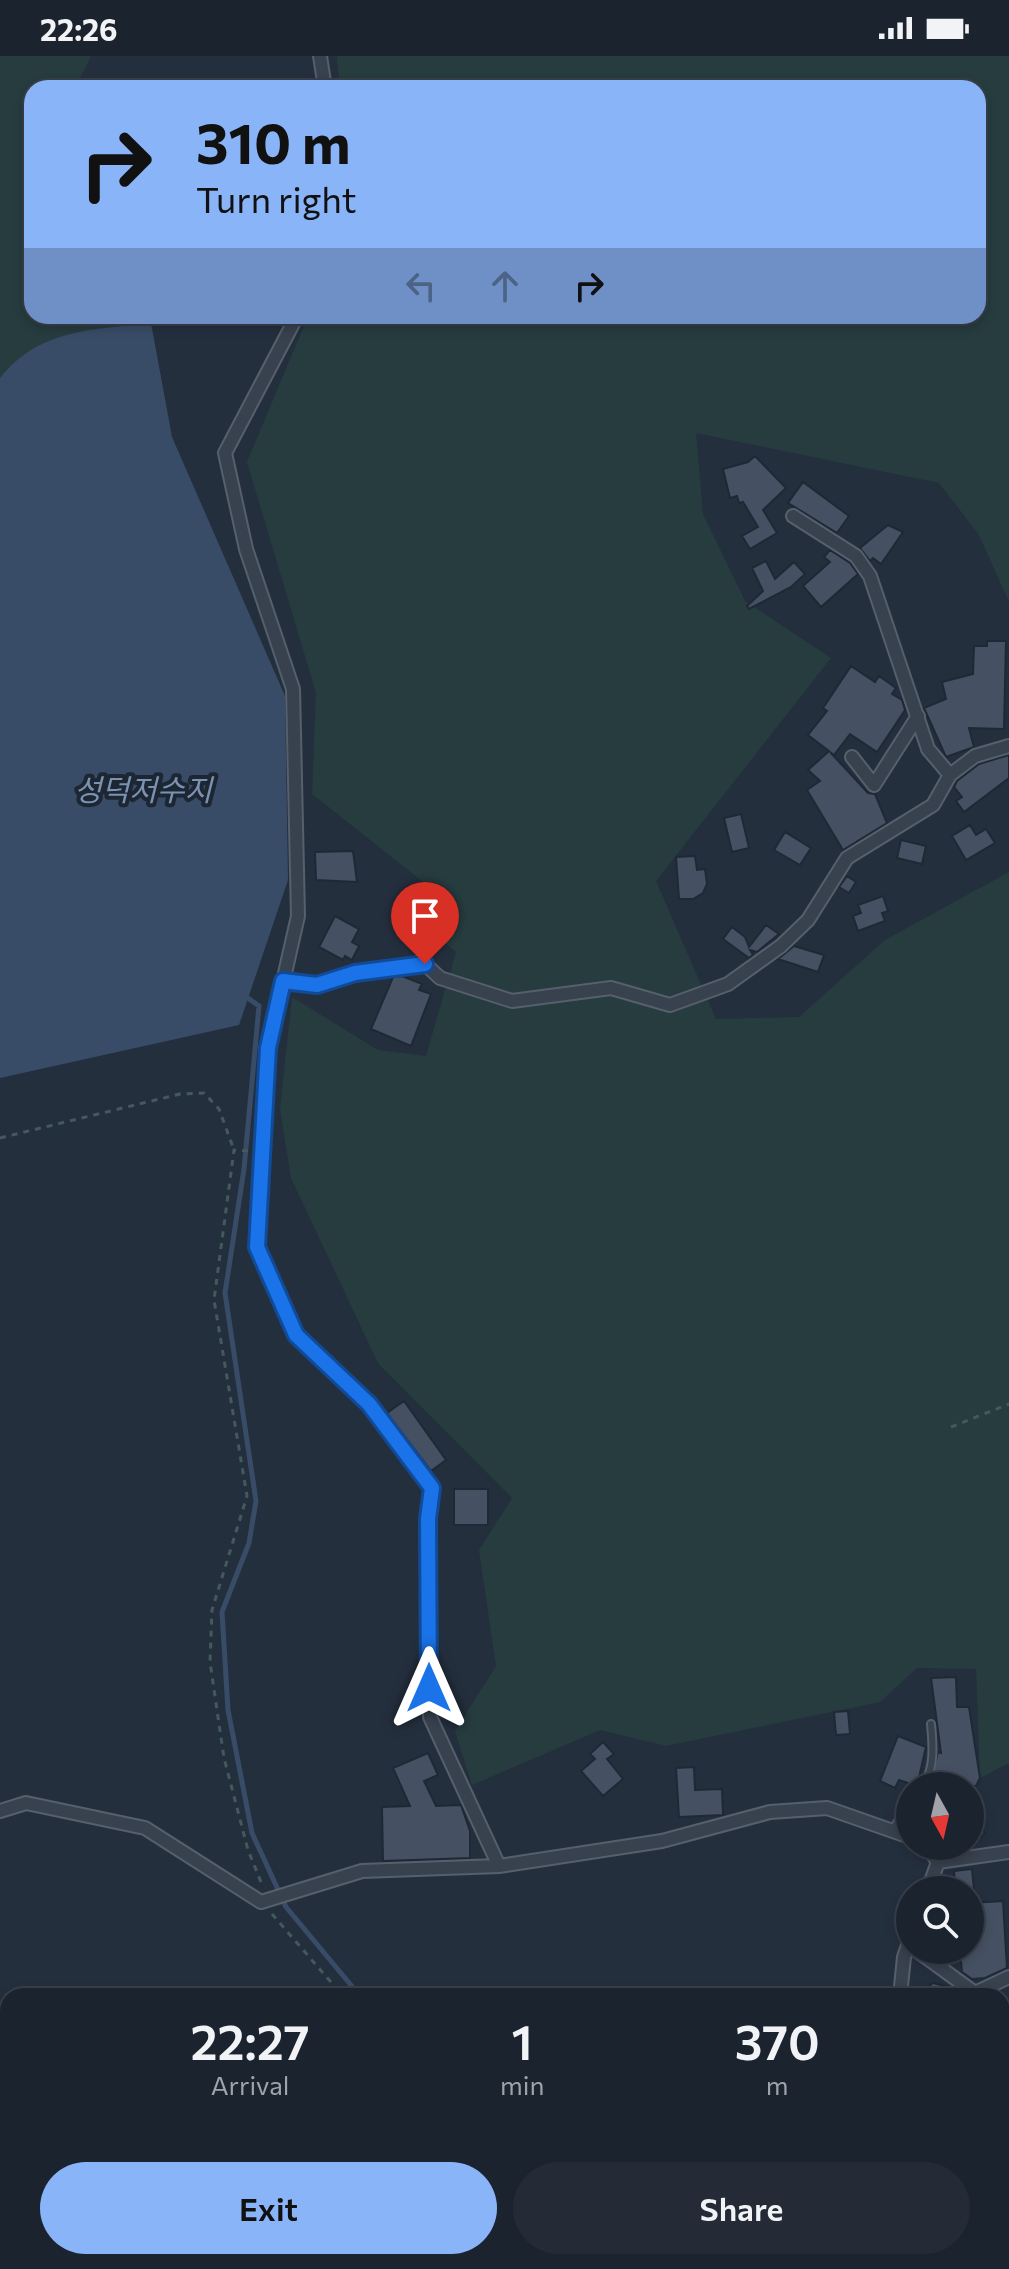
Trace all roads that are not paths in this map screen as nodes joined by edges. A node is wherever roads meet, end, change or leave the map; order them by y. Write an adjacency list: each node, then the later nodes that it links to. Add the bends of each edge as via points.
1 (320, 56): 2 (street)
2 (324, 80)
3 (293, 324): 9 (street, via 225,453 246,549 293,689 298,916)
4 (793, 516): 5 (street, via 856,556 870,576)
5 (918, 716): 7 (street, via 874,785); 8 (street, via 928,749)
6 (1009, 746): 8 (street, via 975,756)
7 (852, 757)
8 (950, 775): 9 (street, via 933,805 847,858 808,920 781,946 728,984 670,1005 611,988 512,1001 440,978 425,964 355,973 317,985)
9 (283, 981): 18 (street, via 268,1048 257,1247 296,1335 369,1404 432,1488 430,1717)
10 (931, 1724): 11 (lane)
11 (930, 1772)
12 (0, 1811): 18 (street, via 26,1803 145,1828 274,1898 362,1871)
13 (896, 1824): 14 (lane)
14 (892, 1830): 15 (street); 18 (street, via 827,1808 770,1812 662,1841)
15 (896, 1832)
16 (1009, 1852): 17 (street)
17 (938, 1862): 19 (street)
18 (499, 1866)
19 (933, 1876)
20 (907, 1964): 23 (street)
21 (936, 1964): 24 (street)
22 (1009, 1977): 25 (street)
23 (902, 1988)
24 (968, 1988)
25 (986, 1988)

